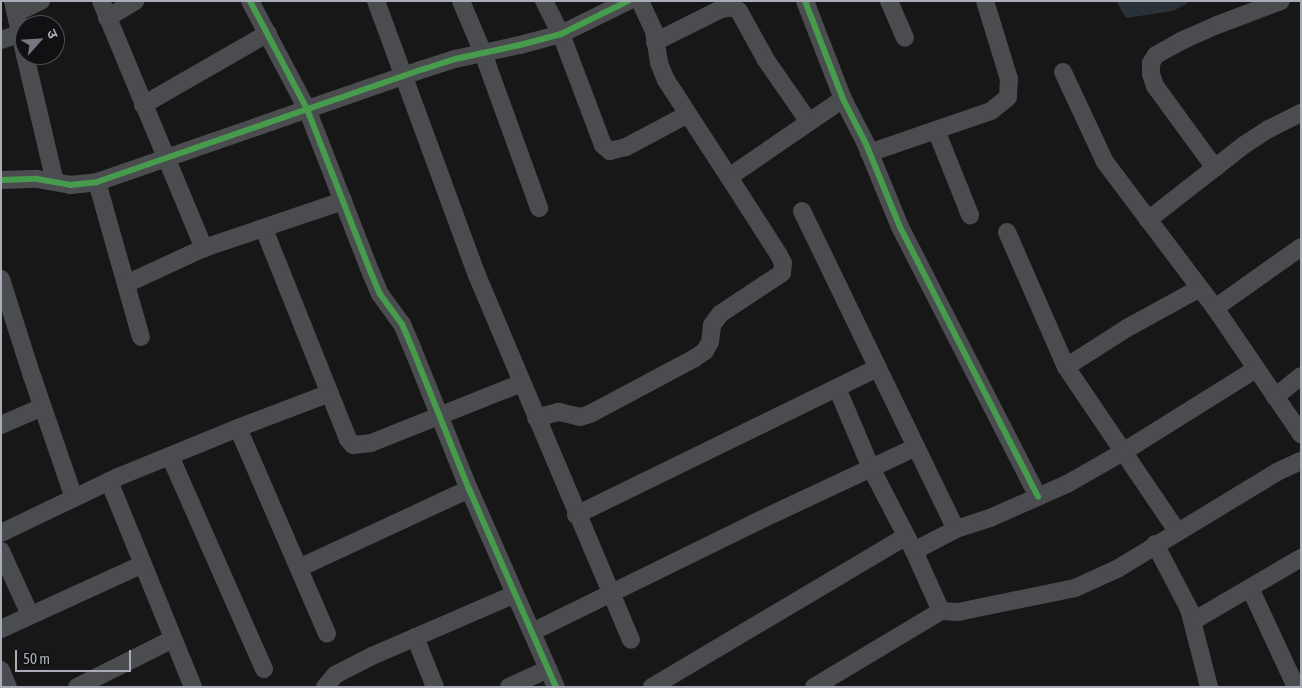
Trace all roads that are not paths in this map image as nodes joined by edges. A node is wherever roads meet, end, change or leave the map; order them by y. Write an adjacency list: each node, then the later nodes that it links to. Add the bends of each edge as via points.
1 (41, 1): 13 (street)
2 (135, 1): 14 (street)
3 (250, 1): 15 (street)
4 (376, 1): 24 (street)
5 (461, 1): 21 (street)
6 (544, 1): 16 (street)
7 (628, 1): 16 (street)
8 (640, 1): 20 (street, via 654,31)
9 (805, 1): 25 (street)
10 (985, 1): 31 (street, via 1009,79 1008,98 991,111)
11 (1281, 1): 34 (street, via 1181,41 1156,56 1151,63 1155,86)
12 (891, 2): 18 (street)
13 (14, 7)
14 (104, 9): 26 (street)
15 (268, 33): 26 (street); 27 (street)
16 (561, 34): 21 (street); 28 (street, via 603,145 610,151 626,147)
17 (15, 36): 19 (street)
18 (904, 38)
19 (1, 40)
20 (655, 42): 28 (street, via 666,80); 30 (street, via 721,9 733,7 739,11 766,60)
21 (483, 53): 24 (street); 40 (street)
22 (27, 65): 37 (street)
23 (1063, 72): 43 (street, via 1096,146)
24 (403, 76): 27 (street); 58 (street, via 476,273)
25 (843, 99): 30 (street); 32 (street)
26 (143, 105): 33 (street)
27 (307, 109): 33 (street); 39 (street)
28 (688, 114): 35 (street)
29 (1301, 114): 34 (street, via 1269,129)
30 (809, 122): 35 (street)
31 (936, 130): 32 (street); 42 (street)
32 (869, 153): 75 (street, via 900,227)
33 (165, 158): 38 (street); 47 (street)
34 (1215, 168): 43 (street)
35 (729, 177): 64 (street, via 779,255 783,263 782,273 720,314 712,325 710,342 695,358 590,414 580,417 560,412)
36 (1, 180): 37 (street)
37 (54, 182): 38 (street, via 76,185)
38 (97, 182): 49 (street)
39 (343, 201): 44 (street); 63 (street, via 380,294 402,324)
40 (539, 208)
41 (802, 211): 55 (street)
42 (970, 215)
43 (1148, 220): 50 (street)
44 (264, 229): 47 (street); 60 (street)
45 (1007, 232): 54 (street)
46 (1301, 247): 51 (street)
47 (204, 248): 49 (street)
48 (1, 278): 52 (street)
49 (126, 284): 53 (street)
50 (1200, 288): 51 (street); 54 (street, via 1127,328)
51 (1215, 308): 56 (street)
52 (6, 313): 62 (street)
53 (140, 337)
54 (1066, 367): 69 (street)
55 (878, 368): 59 (street); 68 (street)
56 (1256, 369): 61 (street); 69 (street)
57 (1301, 376): 61 (street)
58 (522, 383): 63 (street); 64 (street)
59 (837, 388): 72 (street); 77 (street)
60 (330, 393): 63 (street, via 353,445 371,443); 66 (street)
61 (1274, 397): 67 (street)
62 (42, 407): 65 (street); 76 (street)
63 (439, 418): 74 (street)
64 (536, 418): 77 (street)
65 (1, 425)
66 (238, 428): 70 (street); 86 (street)
67 (1301, 434)
68 (916, 447): 72 (street); 78 (street)
69 (1123, 452): 75 (street, via 1067,484); 79 (street)
70 (170, 456): 73 (street); 99 (street)
71 (1301, 460): 79 (street)
72 (871, 468): 81 (street); 88 (street)
73 (109, 481): 76 (street); 85 (street)
74 (469, 489): 86 (street); 89 (street)
75 (1038, 496): 78 (street)
76 (74, 498): 80 (street)
77 (576, 515): 88 (street)
78 (956, 529): 81 (street)
79 (1177, 531): 82 (street)
80 (1, 533)
81 (910, 543): 90 (street); 109 (street)
82 (1155, 544): 90 (street, via 1117,568 1075,588 958,612); 92 (street)
83 (1, 551): 91 (street)
84 (1301, 558): 87 (street)
85 (143, 564): 91 (street); 97 (street)
86 (299, 568): 95 (street)
87 (1250, 588): 92 (street); 112 (street)
88 (609, 593): 94 (street); 98 (street)
89 (515, 594): 94 (street); 96 (street)
90 (941, 611): 110 (street)
91 (30, 615): 93 (street)
92 (1193, 621): 111 (street)
93 (1, 629)
94 (532, 632): 100 (street)
95 (327, 634)
96 (415, 637): 105 (street, via 335,675); 106 (street)
97 (173, 639): 103 (street); 104 (street)
98 (630, 640)
99 (264, 669)
100 (548, 669): 107 (street); 108 (street)
101 (1, 670): 102 (street)
102 (8, 687)
103 (77, 687)
104 (193, 687)
105 (325, 687)
106 (435, 687)
107 (509, 687)
108 (556, 687)
109 (652, 687)
110 (814, 687)
111 (1209, 687)
112 (1296, 687)

